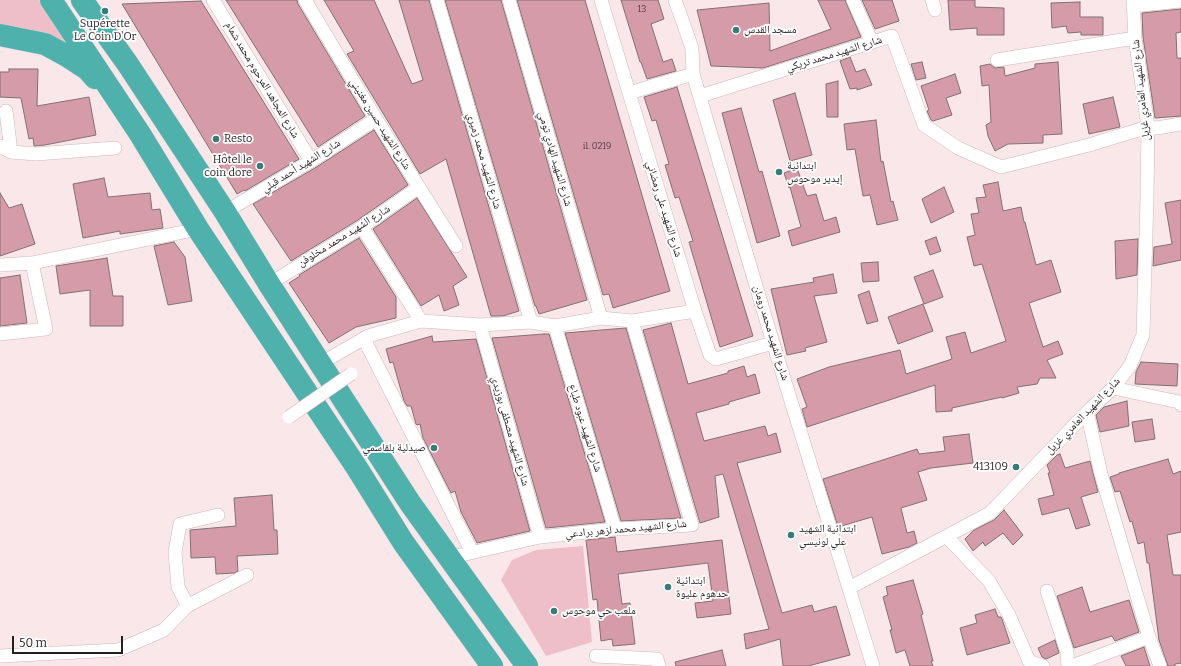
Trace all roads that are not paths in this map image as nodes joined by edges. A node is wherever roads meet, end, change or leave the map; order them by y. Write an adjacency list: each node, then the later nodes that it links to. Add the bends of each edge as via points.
1 (51, 0): 23 (highway)
2 (83, 0): 28 (highway)
3 (213, 0): 26 (street, شارع المجاهد المرحوم محمد شمام)
4 (305, 0): 20 (street, شارع الشهيد حسين مغنيني)
5 (437, 0): 39 (street, شارع الشهيد محمد زميري)
6 (509, 0): 36 (street, شارع الشهيد الهادي تومي)
7 (601, 0): 17 (street, شارع الشهيد على رمضاني)
8 (675, 0): 16 (street, شارع الشهيد محمد رومان, via 692,48)
9 (853, 0): 14 (street)
10 (1181, 1): 11 (street)
11 (1133, 3): 13 (street, شارع الشهيد العامري غزيل)
12 (0, 35): 23 (highway, via 45,44 86,69)
13 (1135, 38): 15 (street); 22 (street, شارع الشهيد العامري غزيل)
14 (872, 42): 18 (street, شارع الشهيد محمد تريكي); 22 (street, شارع الشهيد محمد تريكي, via 892,36 924,125 958,148 1001,166 1089,145)
15 (997, 60)
16 (693, 74): 17 (street); 18 (street, شارع الشهيد محمد رومان)
17 (629, 93): 35 (street, شارع الشهيد على رمضاني)
18 (700, 96): 44 (street, شارع الشهيد محمد رومان)
19 (6, 112): 25 (street)
20 (376, 118): 26 (street, شارع الشهيد أحمد قبلي); 27 (street, شارع الشهيد حسين مغنيني)
21 (1181, 124): 22 (street, شارع الشهيد محمد تريكي)
22 (1148, 127): 47 (street, شارع الشهيد العامري غزيل, via 1143,335 1130,366)
23 (140, 134): 30 (highway)
24 (114, 148): 25 (street, via 36,154)
25 (5, 149)
26 (311, 160): 28 (street, شارع الشهيد أحمد قبلي)
27 (419, 187): 29 (street, شارع الشهيد محمد مخلوفن); 31 (street, شارع الشهيد حسين مغنيني)
28 (225, 212): 34 (highway)
29 (362, 227): 34 (street, شارع الشهيد محمد مخلوفن); 38 (street)
30 (198, 229): 32 (street); 64 (highway, via 357,468 403,542)
31 (456, 246)
32 (32, 263): 33 (street); 42 (street, via 46,329)
33 (0, 266)
34 (269, 284): 45 (highway)
35 (695, 311): 37 (street); 44 (street, شارع الشهيد على رمضاني, via 710,355 716,359)
36 (601, 318): 37 (street); 41 (street)
37 (632, 320): 52 (street, شارع الشهيد محمد لزهر برادعي, via 692,525)
38 (421, 322): 40 (street); 43 (street)
39 (531, 322): 40 (street); 41 (street)
40 (480, 325): 53 (street, شارع الشهيد مصطفى بوزيدي)
41 (555, 326): 52 (street, شارع الشهيد عبود طباع)
42 (0, 334)
43 (364, 338): 45 (street); 55 (street)
44 (773, 343): 58 (street, شارع الشهيد محمد رومان)
45 (320, 364): 56 (highway)
46 (351, 374): 50 (street, bridge)
47 (1113, 388): 48 (street, via 1179,402); 49 (street, شارع الشهيد العامري غزيل)
48 (1181, 405)
49 (1087, 412): 54 (street, شارع الشهيد العامري غزيل, via 990,513); 61 (street, via 1102,474)
50 (289, 417)
51 (218, 515): 60 (street, via 180,524 175,552 178,587)
52 (615, 529): 53 (street, شارع الشهيد محمد لزهر برادعي)
53 (540, 537): 55 (street, شارع الشهيد محمد لزهر برادعي)
54 (947, 537): 58 (street, شارع الشهيد العامري غزيل); 68 (street, via 989,581 1009,615 1029,661)
55 (472, 552): 56 (street, شارع الشهيد محمد لزهر برادعي)
56 (448, 558): 65 (highway)
57 (247, 575): 60 (street)
58 (849, 588): 67 (street, شارع الشهيد محمد رومان)
59 (1047, 591): 69 (street, via 1067,652)
60 (188, 606): 62 (street, via 164,630 118,650)
61 (1149, 637): 70 (street); 71 (street)
62 (0, 656)
63 (596, 656): 66 (street, via 657,659)
64 (492, 666)
65 (527, 666)
66 (659, 666)
67 (873, 666)
68 (1043, 666)
69 (1068, 666)
70 (1072, 666)
71 (1160, 666)

